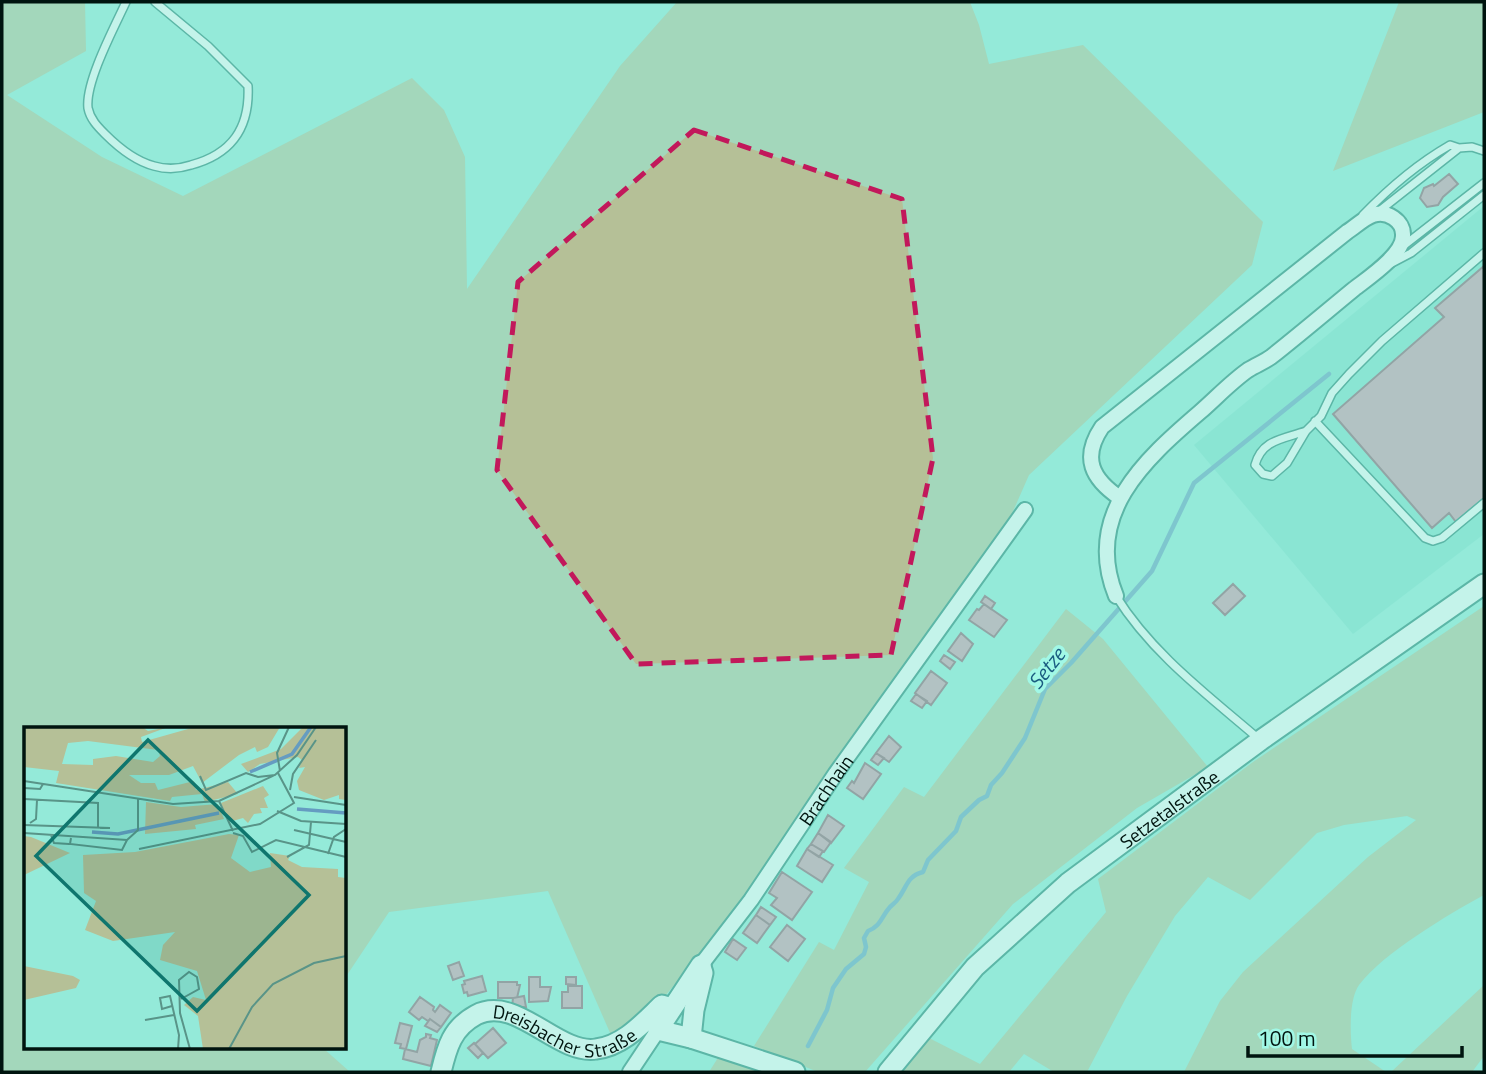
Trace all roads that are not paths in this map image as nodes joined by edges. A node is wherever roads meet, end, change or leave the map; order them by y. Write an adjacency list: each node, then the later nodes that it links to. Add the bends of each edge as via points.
1 (127, 2): 2 (lane, via 89,94 90,117 118,147 143,163 180,168 219,155 231,145 245,116 248,86)
2 (155, 2)
3 (1459, 148): 4 (lane); 7 (lane); 8 (lane, via 1450,145 1424,160)
4 (1484, 151)
5 (1484, 183): 9 (lane)
6 (1484, 195): 11 (lane, via 1411,253)
7 (1374, 215): 8 (street); 9 (street, via 1397,220 1404,238)
8 (1346, 232): 14 (street, via 1101,427 1091,462 1096,478)
9 (1399, 250): 11 (street)
10 (1484, 253): 12 (lane, via 1357,366)
11 (1373, 274): 14 (street, via 1174,434 1135,474)
12 (1315, 421): 13 (lane); 15 (lane, via 1425,538 1442,538)
13 (1306, 431): 13 (lane, via 1269,443 1258,452 1255,465 1262,474 1272,476 1287,463)
14 (1120, 498): 18 (street, via 1109,527 1108,567)
15 (1484, 503)
16 (1026, 510): 20 (street, Brachhain)
17 (1484, 584): 19 (street, Setzetalstraße)
18 (1116, 596): 19 (lane, via 1163,656)
19 (1261, 740): 27 (street, Setzetalstraße, via 1068,883 975,967)
20 (701, 965): 21 (street, Brachhain); 23 (street)
21 (672, 1008): 22 (street, Brachhain); 24 (street, Dreisbacher Straße, via 662,1005 616,1043 597,1049 571,1044 510,1014 481,1012 450,1039)
22 (658, 1030): 23 (street, Dreisbacher Straße); 25 (street, Brachhain)
23 (691, 1038): 26 (street, Dreisbacher Straße)
24 (442, 1072)
25 (630, 1072)
26 (795, 1072)
27 (888, 1072)

